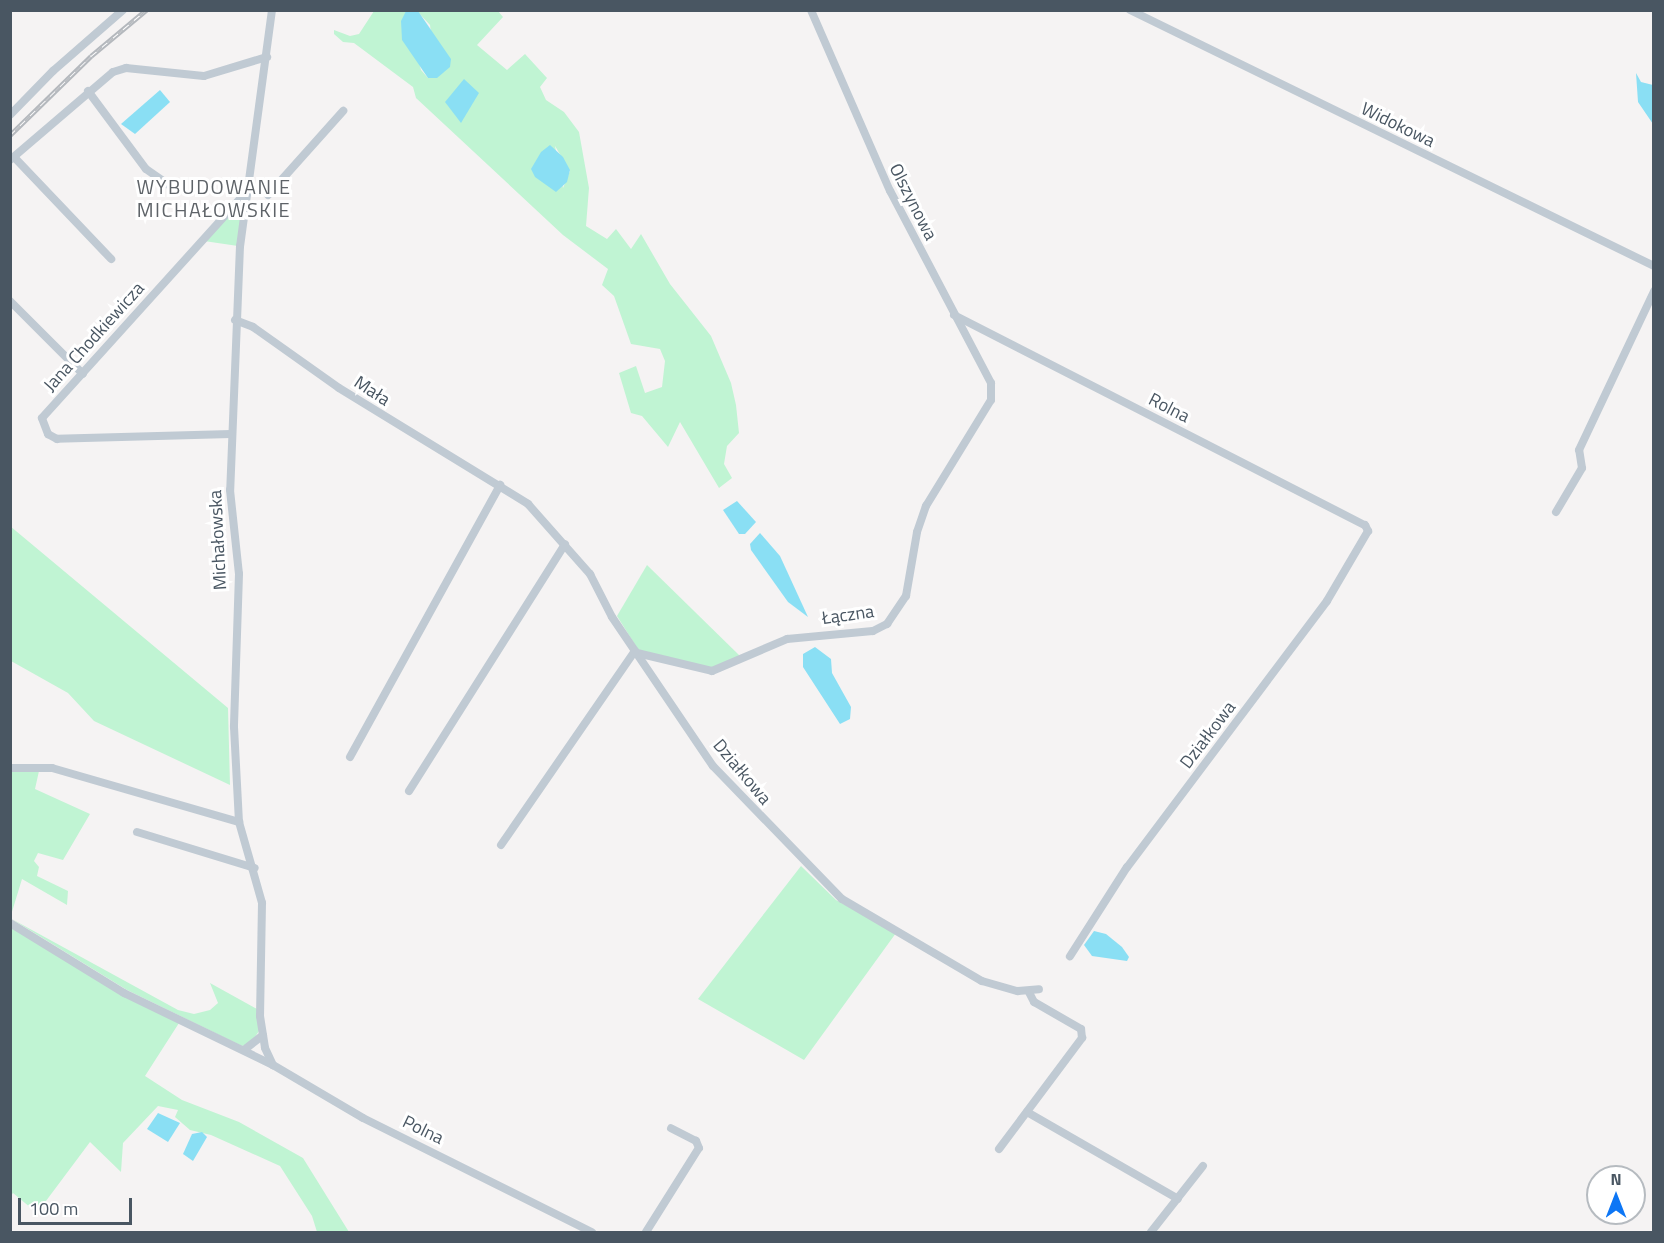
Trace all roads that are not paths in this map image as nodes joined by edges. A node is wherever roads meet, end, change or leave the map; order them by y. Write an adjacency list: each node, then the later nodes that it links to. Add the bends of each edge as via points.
1 (123, 10): 8 (street)
2 (272, 10): 5 (street, Michałowska)
3 (811, 10): 17 (street, Olszynowa, via 876,162)
4 (1130, 10): 14 (street, Widokowa)
5 (267, 57): 6 (street, via 204,76 126,68 113,72); 11 (street, Michałowska)
6 (88, 91): 9 (street); 10 (street, via 146,169)
7 (343, 111): 12 (street)
8 (10, 115)
9 (12, 158): 13 (street)
10 (170, 186)
11 (249, 189): 18 (street, Michałowska); 19 (street, Jana Chodkiewicza)
12 (268, 195)
13 (111, 259)
14 (1653, 266)
15 (1653, 291): 23 (street, via 1579,450 1582,468)
16 (10, 301): 19 (street)
17 (954, 315): 20 (street, Olszynowa, via 991,383); 24 (street, Rolna, via 1365,525)
18 (235, 320): 21 (street, Michałowska); 22 (street, Mała, via 253,327 393,422)
19 (83, 374): 21 (street, Jana Chodkiewicza, via 42,417 48,434 57,439)
20 (992, 394): 26 (street, Łączna, via 926,506 917,532 906,596 887,624 873,631 787,639 712,671)
21 (231, 434): 30 (street, Michałowska, via 230,490 239,574 234,727)
22 (498, 484): 25 (street, Działkowa, via 528,504); 27 (street)
23 (1556, 512)
24 (1368, 531): 35 (street, Działkowa, via 1327,601 1127,867)
25 (565, 544): 26 (street, Działkowa, via 590,574); 29 (street)
26 (636, 652): 32 (street); 37 (street, Działkowa, via 728,785 829,888 982,981)
27 (350, 757)
28 (10, 768): 30 (street, via 52,768)
29 (409, 791)
30 (239, 822): 33 (street, Michałowska)
31 (137, 832): 33 (street)
32 (501, 845)
33 (255, 868): 38 (street, Michałowska, via 262,903)
34 (10, 923): 39 (street, Polna, via 124,993)
35 (1070, 956)
36 (1039, 989): 37 (street, Działkowa)
37 (1029, 992): 41 (street, via 1034,1002 1081,1029 1082,1038)
38 (263, 1035): 39 (street); 40 (street, Michałowska)
39 (244, 1050): 40 (street, Polna)
40 (273, 1065): 46 (street, Polna, via 363,1118)
41 (1027, 1112): 43 (street); 45 (street)
42 (670, 1128): 47 (street, via 696,1141 699,1148)
43 (999, 1149)
44 (1203, 1166): 45 (street)
45 (1178, 1199): 48 (street)
46 (592, 1233)
47 (646, 1233)
48 (1151, 1233)

